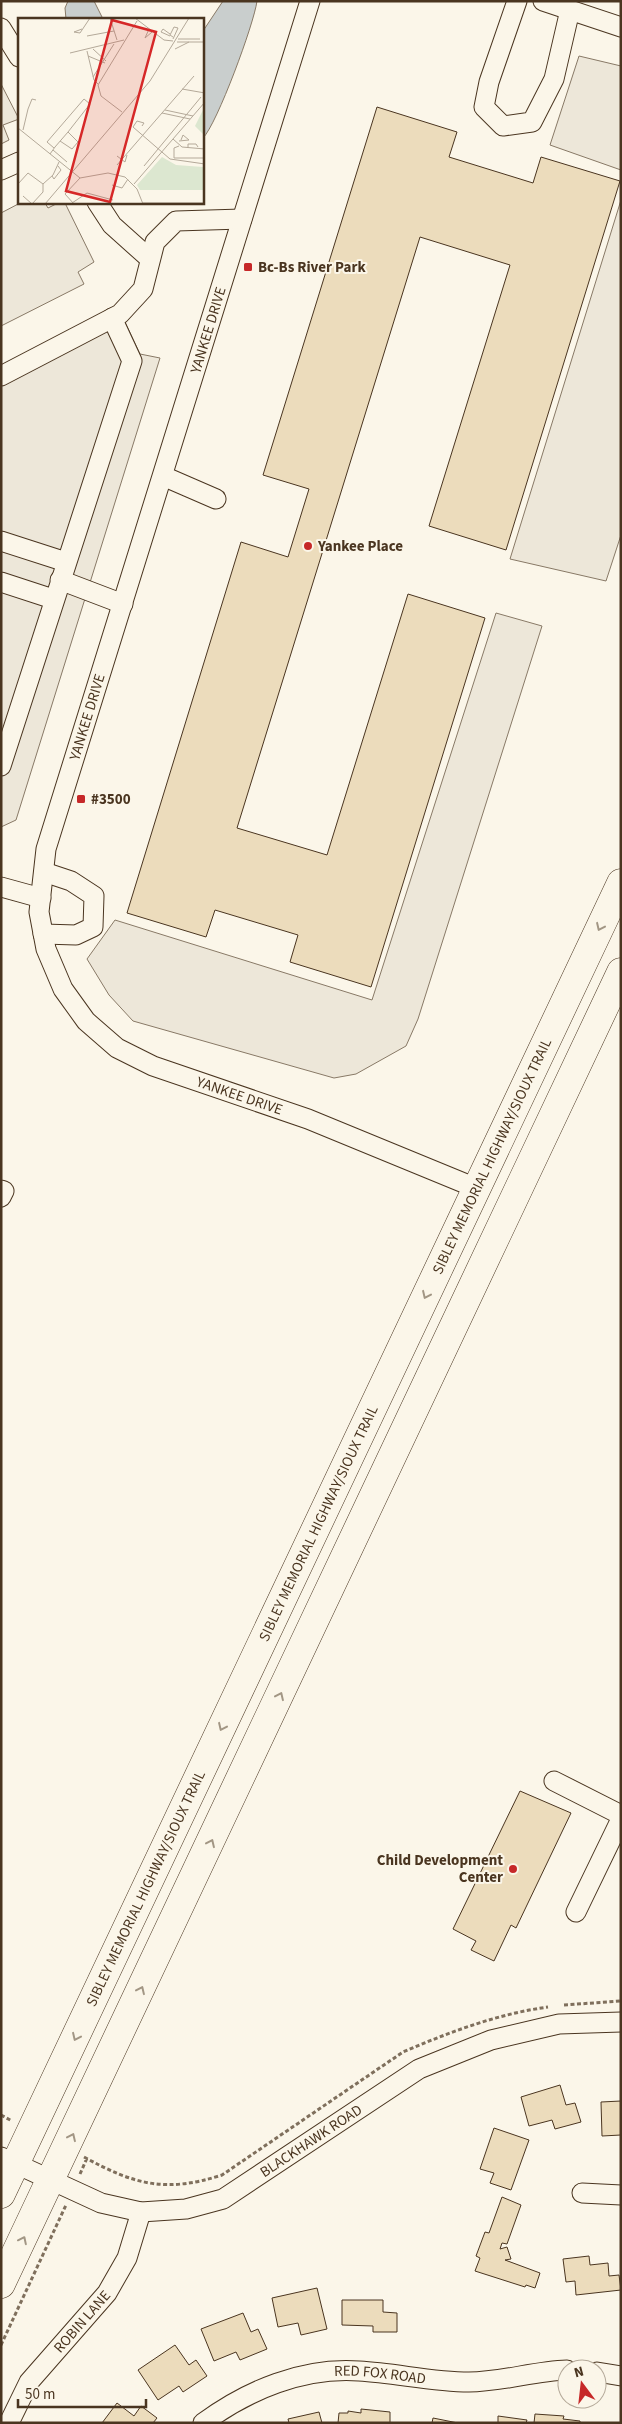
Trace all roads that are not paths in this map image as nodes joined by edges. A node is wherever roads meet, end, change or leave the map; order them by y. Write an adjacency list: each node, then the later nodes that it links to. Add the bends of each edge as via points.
1 (310, 1): 11 (street, YANKEE DRIVE)
2 (517, 1): 4 (street, via 489,82 484,108 503,126 532,122 554,80)
3 (543, 1): 4 (street)
4 (570, 10): 5 (street)
5 (621, 27)
6 (1, 28): 7 (street)
7 (18, 55)
8 (18, 162): 9 (street)
9 (1, 170)
10 (98, 204): 12 (street, via 112,225)
11 (242, 219): 12 (street, via 176,221 155,242); 15 (street, YANKEE DRIVE)
12 (150, 259): 13 (street, via 143,289 120,314)
13 (112, 318): 14 (street); 18 (street, via 132,360)
14 (1, 376)
15 (162, 476): 16 (street); 22 (street, YANKEE DRIVE)
16 (216, 499)
17 (1, 541): 18 (street)
18 (66, 562): 19 (street)
19 (60, 580): 21 (street); 22 (street)
20 (1, 582): 21 (street)
21 (53, 600): 23 (street)
22 (123, 604): 24 (street, YANKEE DRIVE, via 46,849)
23 (1, 766)
24 (44, 872): 27 (street, YANKEE DRIVE); 28 (street, via 71,882 94,896 93,926 76,935)
25 (621, 883): 30 (highway, SIBLEY MEMORIAL HIGHWAY/SIOUX TRAIL, one-way to 30)
26 (1, 887): 27 (street)
27 (41, 898): 28 (street, YANKEE DRIVE)
28 (43, 934): 30 (street, YANKEE DRIVE, via 63,989 86,1021 117,1048 153,1066 308,1118)
29 (621, 972): 39 (highway, one-way to 29)
30 (476, 1188): 38 (highway, SIBLEY MEMORIAL HIGHWAY/SIOUX TRAIL, one-way to 38, via 31,2132)
31 (1, 1190): 32 (street, via 4,1191)
32 (1, 1197)
33 (554, 1781): 34 (street)
34 (621, 1815)
35 (621, 1819): 36 (street)
36 (576, 1912)
37 (621, 2022): 43 (street, BLACKHAWK ROAD, via 559,2024 491,2040 419,2069 224,2198 186,2209)
38 (8, 2161): 39 (street, BLACKHAWK ROAD); 41 (highway, SIBLEY MEMORIAL HIGHWAY/SIOUX TRAIL)
39 (62, 2186): 43 (street, BLACKHAWK ROAD, via 101,2203); 44 (highway, one-way to 39)
40 (582, 2193): 42 (street)
41 (1, 2194)
42 (621, 2194)
43 (141, 2212): 48 (street, ROBIN LANE, via 127,2258 107,2293 29,2382)
44 (1, 2284)
45 (557, 2370): 49 (street, RED FOX ROAD, via 473,2382 428,2380 357,2370 333,2371 266,2386 224,2407)
46 (607, 2374): 47 (street)
47 (621, 2376)
48 (9, 2423)
49 (203, 2423)

